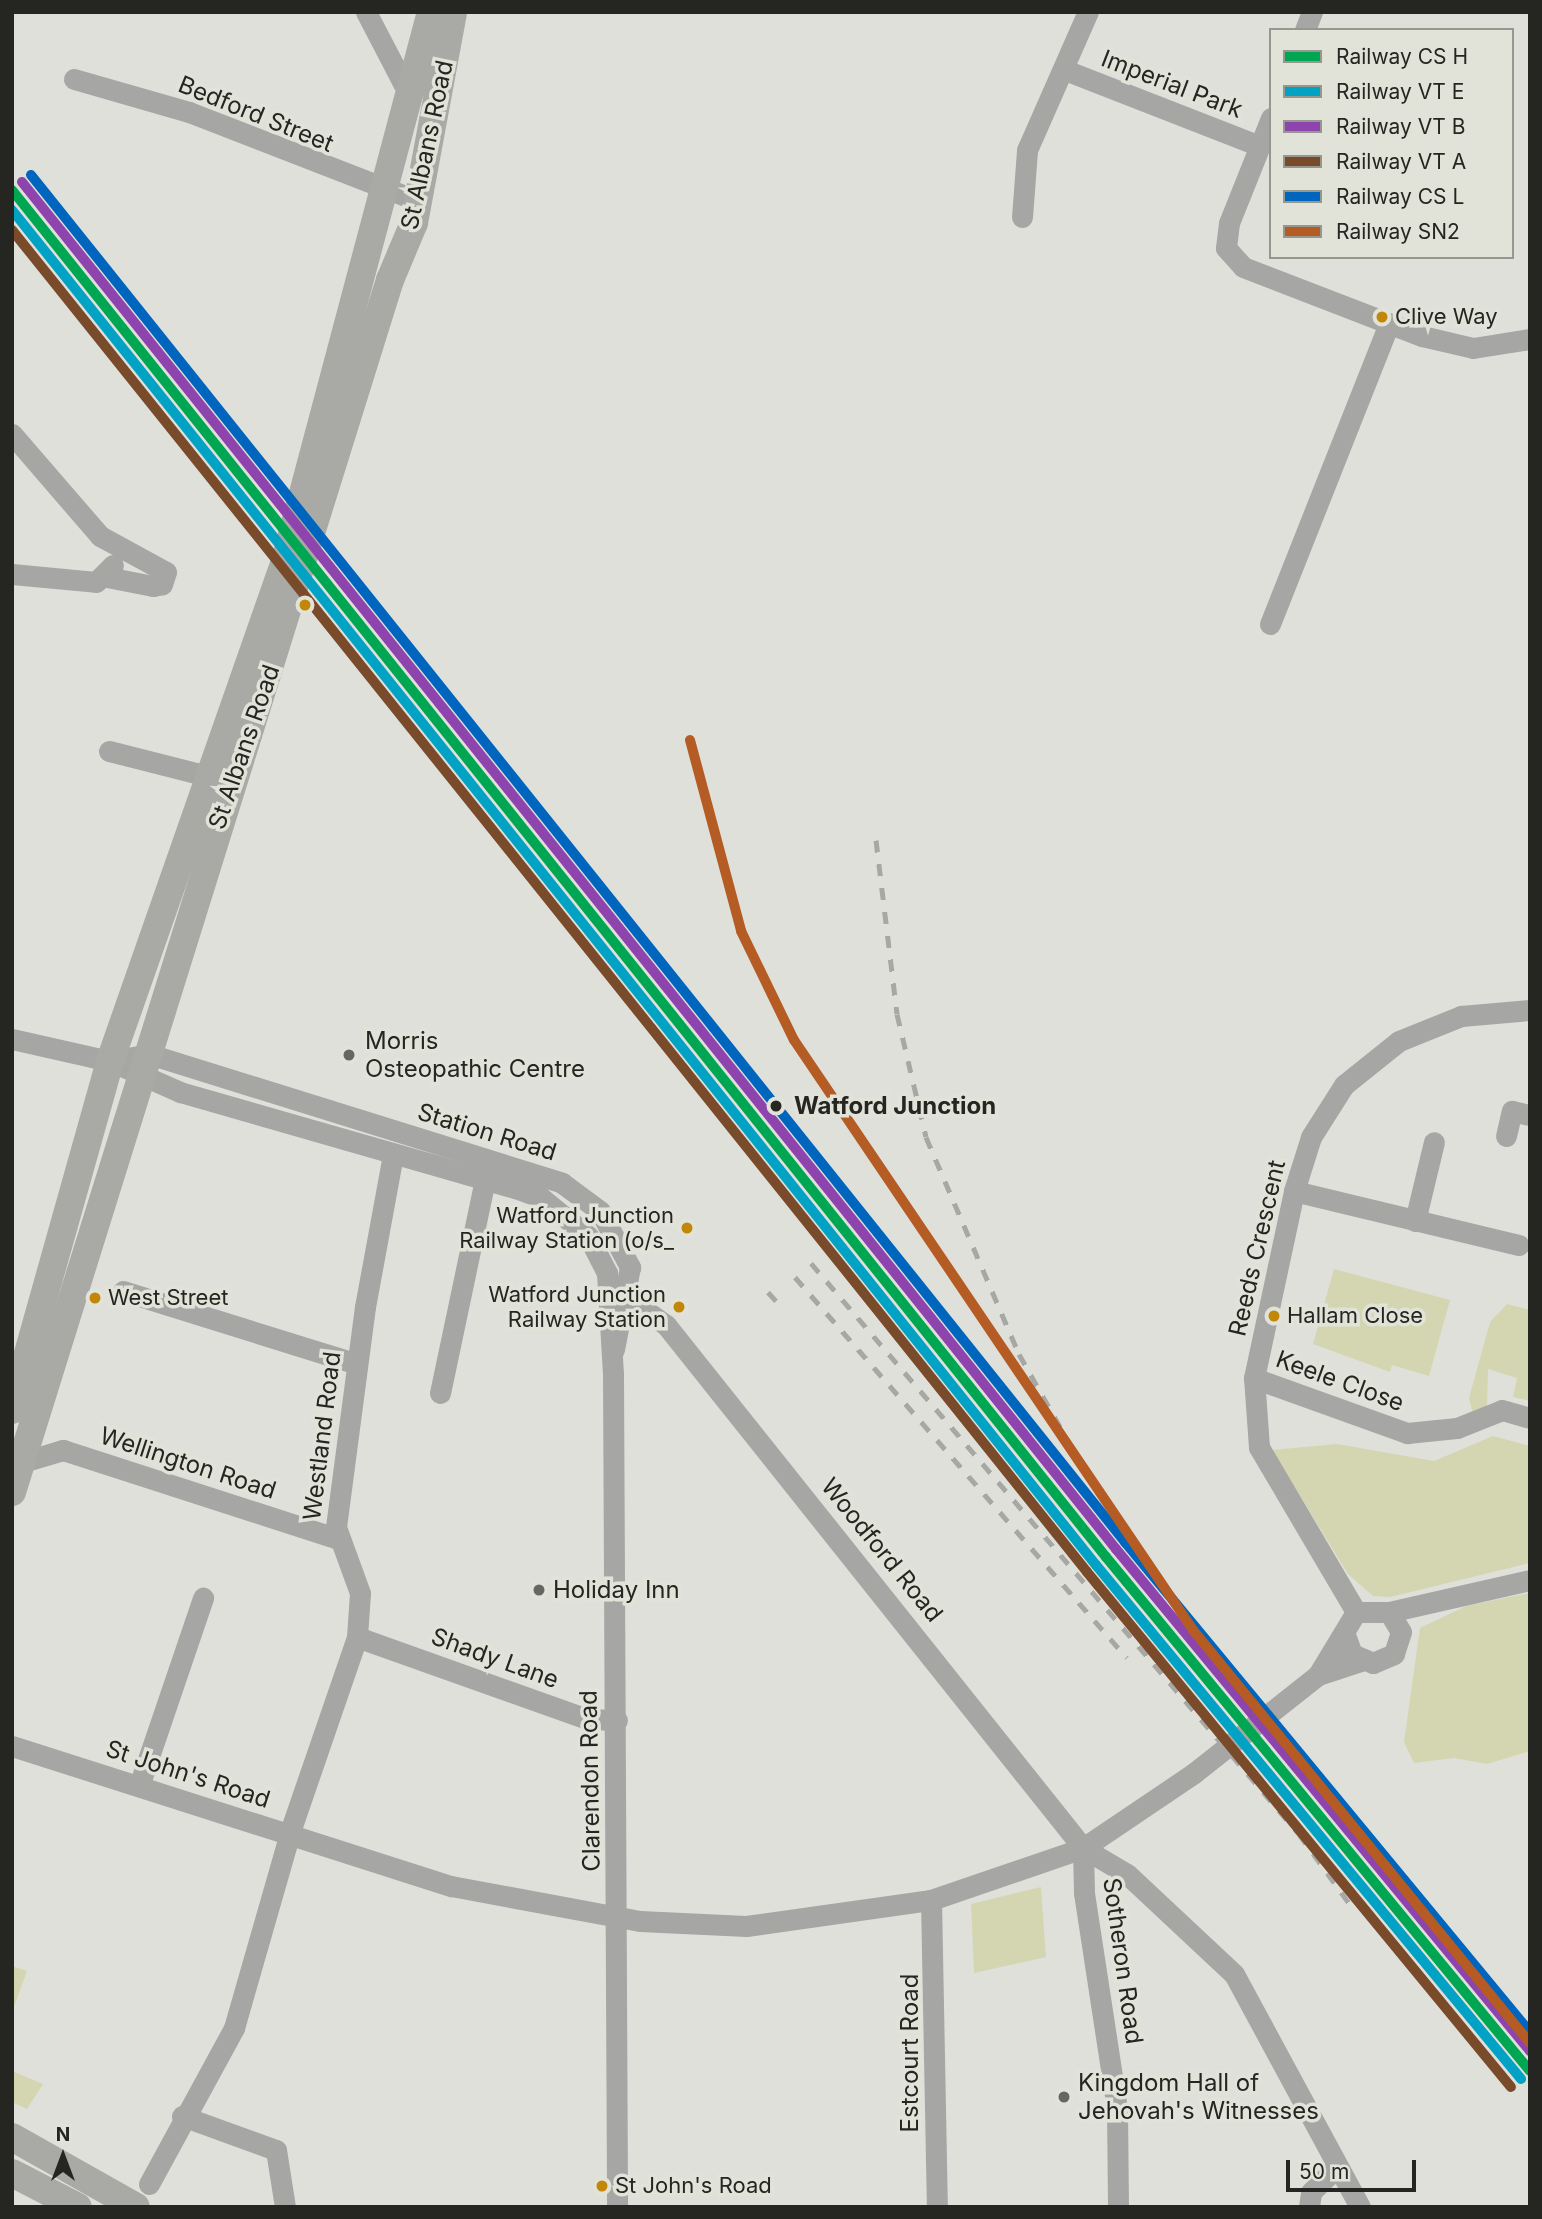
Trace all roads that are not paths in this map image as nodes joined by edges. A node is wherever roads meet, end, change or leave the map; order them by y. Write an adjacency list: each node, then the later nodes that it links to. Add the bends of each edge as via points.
1 (366, 12): 8 (street, via 403,83)
2 (431, 12): 8 (main road, St Albans Road)
3 (453, 12): 6 (main road, St Albans Road)
4 (1088, 12): 5 (street, Imperial Park)
5 (1065, 70): 10 (street, Imperial Park); 13 (street, Imperial Park, via 1027,150)
6 (444, 77): 8 (main road); 12 (main road, St Albans Road)
7 (74, 79): 11 (street, Bedford Street, via 189,112)
8 (414, 89): 11 (main road, St Albans Road)
9 (1269, 123): 10 (street)
10 (1260, 146): 14 (street, via 1229,223 1226,248 1243,267)
11 (388, 192): 12 (street, Bedford Street); 17 (main road, St Albans Road)
12 (418, 201): 17 (main road, St Albans Road)
13 (1021, 217)
14 (1387, 327): 15 (street, via 1473,348); 22 (street)
15 (1530, 339)
16 (12, 434): 18 (street)
17 (309, 513): 19 (main road, St Albans Road)
18 (116, 550): 21 (street); 21 (street, via 146,559 166,579 153,586)
19 (293, 570): 24 (main road, St Albans Road); 27 (main road, St Albans Road, via 182,943)
20 (12, 574): 21 (street, via 96,582)
21 (107, 577)
22 (1270, 624)
23 (109, 751): 24 (street)
24 (212, 777): 27 (main road, St Albans Road)
25 (1530, 1010): 33 (street, Reeds Crescent, via 1461,1016 1429,1027 1335,1079)
26 (12, 1039): 27 (street)
27 (131, 1064): 31 (street, Station Road); 38 (street, Station Road, via 562,1183 600,1211 620,1240 630,1267); 45 (main road, via 103,1139 86,1154); 47 (main road, St Albans Road)
28 (1530, 1115): 29 (street, via 1511,1111)
29 (1506, 1136)
30 (1434, 1142): 34 (street)
31 (393, 1155): 32 (street, Station Road); 42 (street, Westland Road)
32 (485, 1180): 36 (street, Station Road, via 540,1197 563,1213 588,1236); 44 (street)
33 (1294, 1191): 34 (street); 43 (street, Reeds Crescent)
34 (1415, 1221): 35 (street)
35 (1519, 1245)
36 (607, 1273): 38 (street, Woodford Road); 41 (street, Station Road)
37 (123, 1291): 42 (street)
38 (628, 1298): 39 (street, Station Road); 40 (street, Woodford Road)
39 (623, 1325): 40 (street); 41 (street, Station Road)
40 (666, 1325): 65 (street, Woodford Road)
41 (612, 1355): 61 (street, Clarendon Road)
42 (357, 1364): 50 (street, Westland Road)
43 (1254, 1378): 46 (street, Keele Close, via 1407,1433 1457,1428 1502,1410); 54 (street, Reeds Crescent, via 1259,1447)
44 (440, 1393)
45 (12, 1410)
46 (1530, 1418)
47 (39, 1419): 48 (street, Wellington Road); 49 (main road, St Albans Road)
48 (63, 1450): 49 (street, Wellington Road); 50 (street, Wellington Road)
49 (16, 1478)
50 (336, 1538): 58 (street, Westland Road, via 358,1583)
51 (1530, 1580): 53 (street)
52 (203, 1598): 63 (street)
53 (1438, 1603): 55 (street); 56 (street)
54 (1356, 1612): 55 (street); 57 (street)
55 (1389, 1612): 56 (street)
56 (1401, 1632): 59 (street, via 1400,1644 1384,1661)
57 (1345, 1635): 59 (street); 60 (street)
58 (357, 1637): 61 (street, Shady Lane, via 587,1718); 64 (street, Westland Road)
59 (1361, 1661): 60 (street)
60 (1318, 1675): 65 (street, St John's Road, via 1194,1773)
61 (617, 1720): 67 (street, Clarendon Road)
62 (12, 1746): 63 (street, St John's Road)
63 (139, 1786): 64 (street, St John's Road)
64 (289, 1836): 67 (street, St John's Road, via 451,1886); 68 (street, Westland Road, via 234,2028)
65 (1083, 1847): 66 (street, St John's Road); 70 (street, Woodford Road, via 1127,1874 1234,1974); 77 (street, Sotheron Road, via 1084,1893 1117,2109)
66 (932, 1900): 67 (street, St John's Road, via 746,1926); 76 (street, Estcourt Road)
67 (618, 1915): 75 (street, Clarendon Road)
68 (182, 2116): 72 (street, Westland Road); 74 (street, via 262,2140 276,2150)
69 (12, 2137): 72 (main road)
70 (1336, 2168): 78 (street, via 1311,2192); 79 (street, Woodford Road)
71 (12, 2173): 73 (main road)
72 (142, 2196)
73 (78, 2207)
74 (285, 2207)
75 (617, 2207)
76 (937, 2207)
77 (1118, 2207)
78 (1310, 2207)
79 (1360, 2207)

